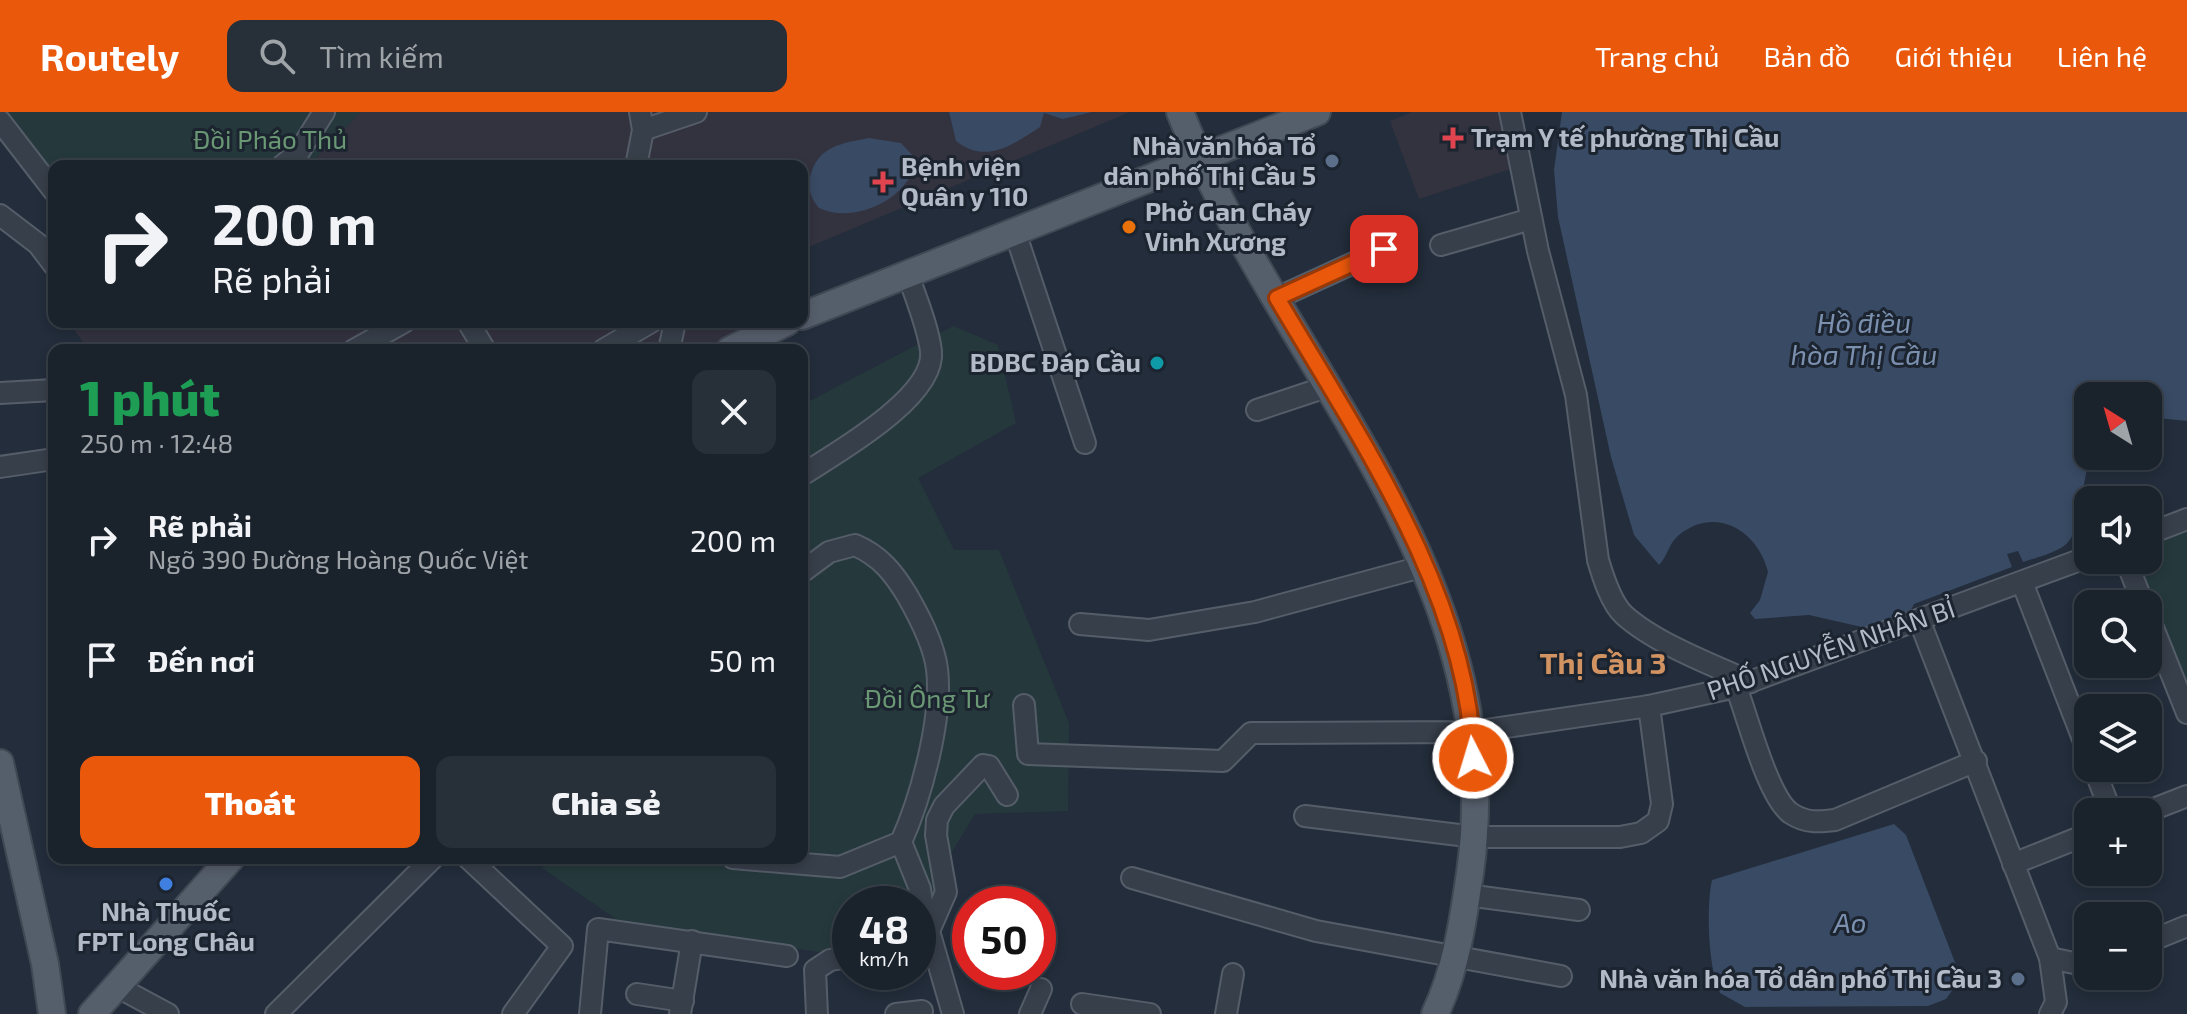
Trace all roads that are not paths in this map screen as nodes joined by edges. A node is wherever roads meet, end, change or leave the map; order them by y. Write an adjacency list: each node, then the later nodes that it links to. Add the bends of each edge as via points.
1 (324, 112): 9 (street)
2 (696, 112): 7 (street)
3 (1180, 112): 8 (main road)
4 (1510, 112): 13 (street)
5 (1312, 113): 8 (main road)
6 (0, 121): 11 (street)
7 (641, 121): 10 (street)
8 (1198, 158): 14 (main road); 19 (main road)
9 (289, 160)
10 (637, 160)
11 (48, 183)
12 (0, 215): 17 (street)
13 (1531, 219): 15 (street); 44 (street, via 1576,395 1605,582 1622,614)
14 (1015, 232): 18 (main road); 31 (street)
15 (1441, 245)
16 (1384, 249): 19 (street)
17 (48, 257)
18 (908, 275): 20 (main road); 34 (street, via 931,352 924,380 863,435)
19 (1277, 298): 27 (main road)
20 (808, 314)
21 (393, 328): 25 (street)
22 (641, 328): 26 (street)
23 (779, 328): 24 (main road)
24 (760, 342)
25 (365, 344)
26 (613, 344)
27 (1329, 386): 30 (street); 38 (main road)
28 (48, 390): 29 (street)
29 (0, 393)
30 (1257, 410)
31 (1085, 443)
32 (48, 460): 33 (street)
33 (0, 467)
34 (808, 471)
35 (2187, 519): 36 (street)
36 (2162, 529)
37 (2074, 562): 40 (street, PHỐ NGUYỄN NHÂN BỈ)
38 (1425, 566): 42 (street, via 1255,612 1149,630); 49 (main road, via 1452,641)
39 (808, 568): 58 (street, via 842,547 869,551 893,572 912,604 937,669 933,728)
40 (2022, 582): 41 (street, PHỐ NGUYỄN NHÂN BỈ); 48 (street)
41 (1920, 622): 44 (street, PHỐ NGUYỄN NHÂN BỈ); 50 (street)
42 (1080, 624)
43 (2162, 650): 47 (street)
44 (1744, 684): 46 (street, PHỐ NGUYỄN NHÂN BỈ); 50 (street, via 1774,790 1789,813 1815,823 1835,820)
45 (1024, 705): 49 (street, PHỐ NGUYỄN NHÂN BỈ, via 1028,754 1223,761 1251,733)
46 (1649, 706): 49 (street, PHỐ NGUYỄN NHÂN BỈ); 56 (street, via 1662,804 1658,821 1641,833 1620,837)
47 (2187, 713)
48 (2074, 716)
49 (1472, 732): 56 (main road)
50 (1976, 761): 63 (street)
51 (0, 763): 83 (main road)
52 (1007, 795): 68 (street, via 983,765 944,806 936,835 946,892)
53 (2187, 796): 54 (street)
54 (2162, 806)
55 (1305, 816): 56 (street)
56 (1475, 837): 66 (main road)
57 (2074, 840): 63 (street)
58 (901, 842): 62 (street, via 840,867); 65 (street)
59 (226, 864): 80 (main road)
60 (427, 864): 89 (street)
61 (474, 864): 90 (street, via 562,946)
62 (804, 864)
63 (2013, 864): 74 (street)
64 (1132, 878): 73 (street, via 1316,931)
65 (919, 886)
66 (1467, 895): 67 (street); 73 (main road)
67 (1579, 910)
68 (936, 911)
69 (2187, 926): 70 (street)
70 (2162, 936)
71 (692, 941): 72 (street); 85 (street); 91 (street, via 598,929)
72 (787, 956)
73 (1456, 957): 79 (street); 98 (main road)
74 (2050, 958): 76 (street); 99 (street, via 2056,1002)
75 (832, 960): 92 (street, via 815,970)
76 (2074, 966)
77 (936, 970): 94 (street)
78 (1233, 974): 97 (street)
79 (1561, 976)
80 (116, 986): 87 (main road); 88 (street)
81 (1041, 990): 95 (street)
82 (637, 994): 85 (street)
83 (51, 1003): 87 (main road)
84 (1082, 1004): 96 (street)
85 (681, 1007)
86 (922, 1011): 93 (street)
87 (90, 1014)
88 (168, 1014)
89 (276, 1014)
90 (513, 1014)
91 (590, 1014)
92 (817, 1014)
93 (896, 1014)
94 (953, 1014)
95 (1030, 1014)
96 (1150, 1014)
97 (1226, 1014)
98 (1435, 1014)
99 (2050, 1014)

